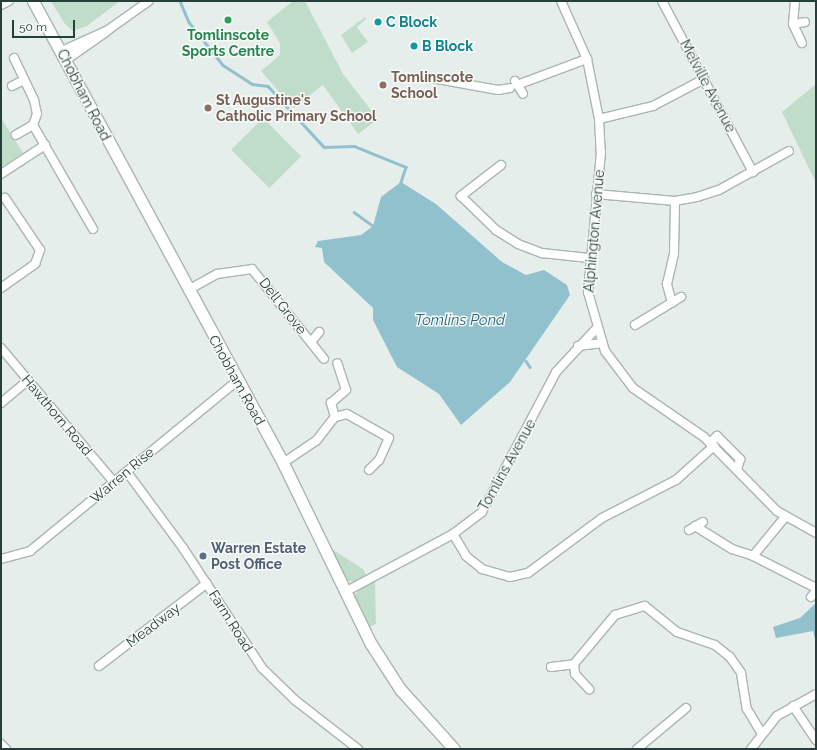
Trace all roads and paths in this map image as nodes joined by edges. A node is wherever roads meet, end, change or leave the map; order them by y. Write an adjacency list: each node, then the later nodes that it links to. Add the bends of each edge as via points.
1 (9, 1): 7 (street)
2 (33, 1): 11 (main road, Chobham Road)
3 (149, 1): 11 (street, via 108,30)
4 (561, 1): 13 (street, Alphington Avenue)
5 (662, 1): 15 (street, Melville Avenue)
6 (796, 1): 9 (street)
7 (1, 5)
8 (804, 22): 9 (street)
9 (793, 24): 10 (street)
10 (802, 43)
11 (64, 56): 34 (main road, Chobham Road)
12 (14, 58): 16 (street)
13 (588, 60): 17 (street); 20 (street, Alphington Avenue)
14 (432, 78): 17 (street, via 484,88)
15 (704, 79): 20 (street, via 653,106); 26 (street, Melville Avenue)
16 (24, 80): 18 (street); 21 (street, via 36,108)
17 (514, 84): 19 (street)
18 (12, 86)
19 (523, 94)
20 (599, 119): 28 (street, Alphington Avenue)
21 (33, 125): 22 (street); 23 (street)
22 (16, 135)
23 (45, 145): 27 (street); 31 (street)
24 (789, 151): 26 (street)
25 (501, 165): 32 (street, via 461,196 496,230 518,244 542,252)
26 (753, 172): 30 (street, via 714,192)
27 (1, 174)
28 (596, 194): 30 (street); 32 (street, Alphington Avenue)
29 (4, 198): 33 (street, via 40,250 36,264)
30 (675, 201): 36 (street, via 674,254 667,284)
31 (93, 229)
32 (589, 258): 38 (street, Alphington Avenue, via 588,292)
33 (1, 288)
34 (188, 290): 40 (street, Dell Grove, via 223,272 252,268); 47 (main road, Chobham Road)
35 (681, 297): 36 (street)
36 (672, 303): 37 (street)
37 (635, 325)
38 (596, 329): 41 (street, Alphington Avenue); 42 (street, Tomlins Avenue)
39 (319, 332): 40 (street, Dell Grove)
40 (311, 342): 44 (street, Dell Grove)
41 (601, 343): 42 (street); 50 (street, Alphington Avenue, via 633,388)
42 (578, 346): 59 (street, Tomlins Avenue, via 550,382 513,460 482,512)
43 (1, 348): 46 (street, Hawthorn Road)
44 (324, 359)
45 (337, 363): 49 (street, via 346,390 331,403)
46 (28, 380): 48 (street); 55 (street, Hawthorn Road)
47 (238, 380): 51 (main road, Chobham Road); 54 (street, Warren Rise)
48 (1, 403)
49 (335, 417): 51 (street, via 316,441); 52 (street, via 347,414 386,433 389,438 386,447)
50 (712, 445): 53 (street, Alphington Avenue); 53 (street, via 717,436 740,459); 59 (street, via 676,480 602,518 528,573 510,577 482,569 466,556)
51 (283, 464): 64 (main road, Chobham Road)
52 (369, 470)
53 (736, 470): 56 (street, Alphington Avenue)
54 (127, 472): 55 (street, Warren Rise); 62 (street, Farm Road)
55 (114, 482): 61 (street, Warren Rise, via 30,552)
56 (785, 517): 58 (street, Alphington Avenue); 60 (street)
57 (704, 522): 60 (street, via 692,528 732,549)
58 (816, 533)
59 (453, 534): 64 (street, Tomlins Avenue)
60 (753, 556): 63 (street)
61 (1, 559)
62 (207, 583): 66 (street, Meadway); 76 (street, Farm Road, via 269,677)
63 (816, 588)
64 (345, 592): 77 (main road, Chobham Road, via 386,670)
65 (574, 664): 67 (street); 68 (street, via 575,674); 72 (street, via 615,614 645,606 677,632 715,645 730,656 741,674 747,709)
66 (99, 666)
67 (551, 667)
68 (589, 689)
69 (816, 694): 70 (street)
70 (793, 706): 72 (street); 73 (street)
71 (686, 708): 78 (street)
72 (761, 732): 79 (street)
73 (816, 740)
74 (1, 744): 75 (street)
75 (6, 749)
76 (358, 749)
77 (454, 749)
78 (637, 749)
79 (751, 749)

